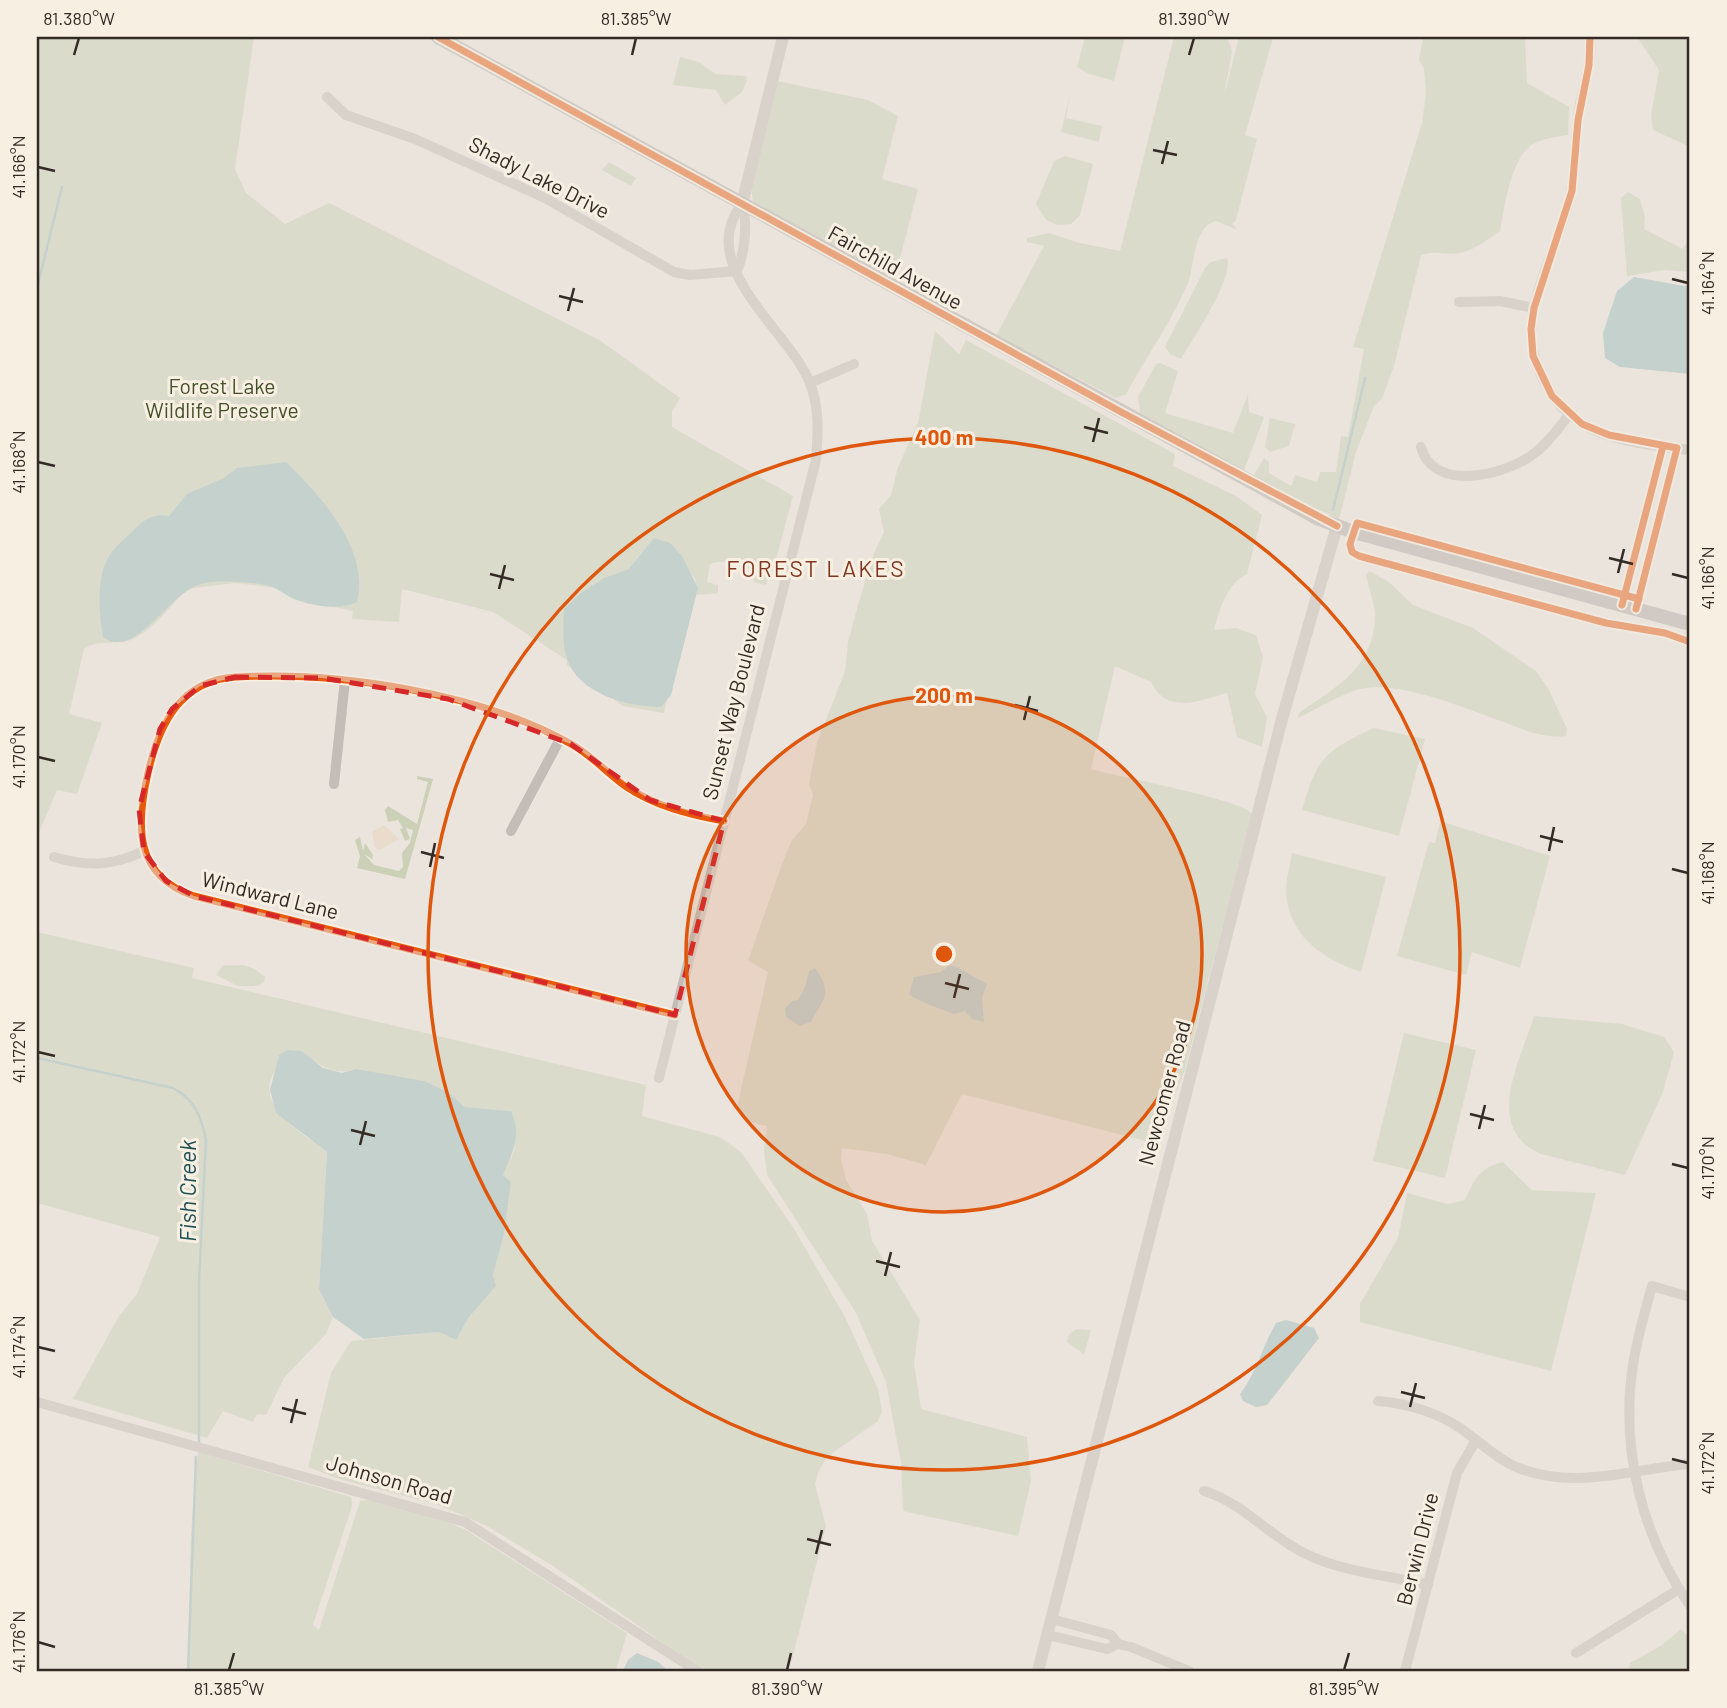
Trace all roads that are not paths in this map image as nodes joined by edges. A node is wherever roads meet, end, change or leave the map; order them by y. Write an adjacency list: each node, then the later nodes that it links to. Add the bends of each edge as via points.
1 (438, 37): 5 (main road, Fairchild Avenue)
2 (783, 37): 5 (street)
3 (1590, 37): 8 (street, via 1572,191)
4 (327, 97): 6 (street, Shady Lake Drive, via 346,115 415,139 545,198 674,272)
5 (742, 204): 6 (street, via 747,219); 18 (main road, Fairchild Avenue)
6 (737, 271): 10 (street, Sunset Way Boulevard, via 750,299)
7 (1459, 302): 8 (street, via 1500,301)
8 (1534, 308): 11 (street, via 1531,343 1536,364 1547,387)
9 (853, 364): 10 (street)
10 (810, 383): 26 (street, Sunset Way Boulevard, via 818,423 816,460)
11 (1570, 414): 12 (street, via 1609,435); 13 (street, via 1534,454 1487,474 1443,471 1430,463)
12 (1663, 446): 14 (street); 16 (street)
13 (1421, 447)
14 (1677, 448): 15 (street); 17 (street)
15 (1690, 450)
16 (1650, 503): 17 (street); 19 (street)
17 (1664, 506): 20 (street)
18 (1337, 526): 21 (main road, Fairchild Avenue); 42 (street, Newcomer Road, via 1282,719)
19 (1637, 552): 20 (street); 21 (street)
20 (1650, 556): 21 (street)
21 (1629, 607): 22 (main road, Fairchild Avenue)
22 (1690, 624)
23 (345, 680): 24 (street, Windward Lane, via 448,699); 25 (street); 28 (street, Windward Lane, via 234,677 208,682 187,696 172,709 156,740 139,809)
24 (560, 738): 26 (street, Windward Lane, via 645,798); 27 (street)
25 (334, 784)
26 (724, 821): 30 (street, Sunset Way Boulevard)
27 (511, 831)
28 (144, 851): 29 (street, via 99,865); 30 (street, Windward Lane, via 166,881 194,895)
29 (54, 857)
30 (675, 1015): 31 (street, Sunset Way Boulevard)
31 (659, 1078)
32 (1690, 1297): 37 (street, via 1652,1286 1631,1381 1630,1441)
33 (1378, 1401): 35 (street, via 1431,1413)
34 (37, 1402): 46 (street, Johnson Road, via 465,1522)
35 (1476, 1440): 37 (street, via 1516,1467 1558,1478); 39 (street, Berwin Drive, via 1457,1473)
36 (1690, 1464): 37 (street)
37 (1635, 1473): 40 (street, via 1651,1531)
38 (1204, 1490): 39 (street, via 1246,1510 1306,1555)
39 (1428, 1585): 49 (street, Berwin Drive)
40 (1679, 1589): 41 (street); 45 (street)
41 (1690, 1606)
42 (1052, 1619): 43 (street, Newcomer Road); 44 (street, via 1111,1635)
43 (1048, 1635): 44 (street, via 1107,1649); 47 (street, Newcomer Road)
44 (1118, 1644): 48 (street)
45 (1576, 1653)
46 (697, 1671)
47 (1038, 1671)
48 (1189, 1671)
49 (1405, 1671)

